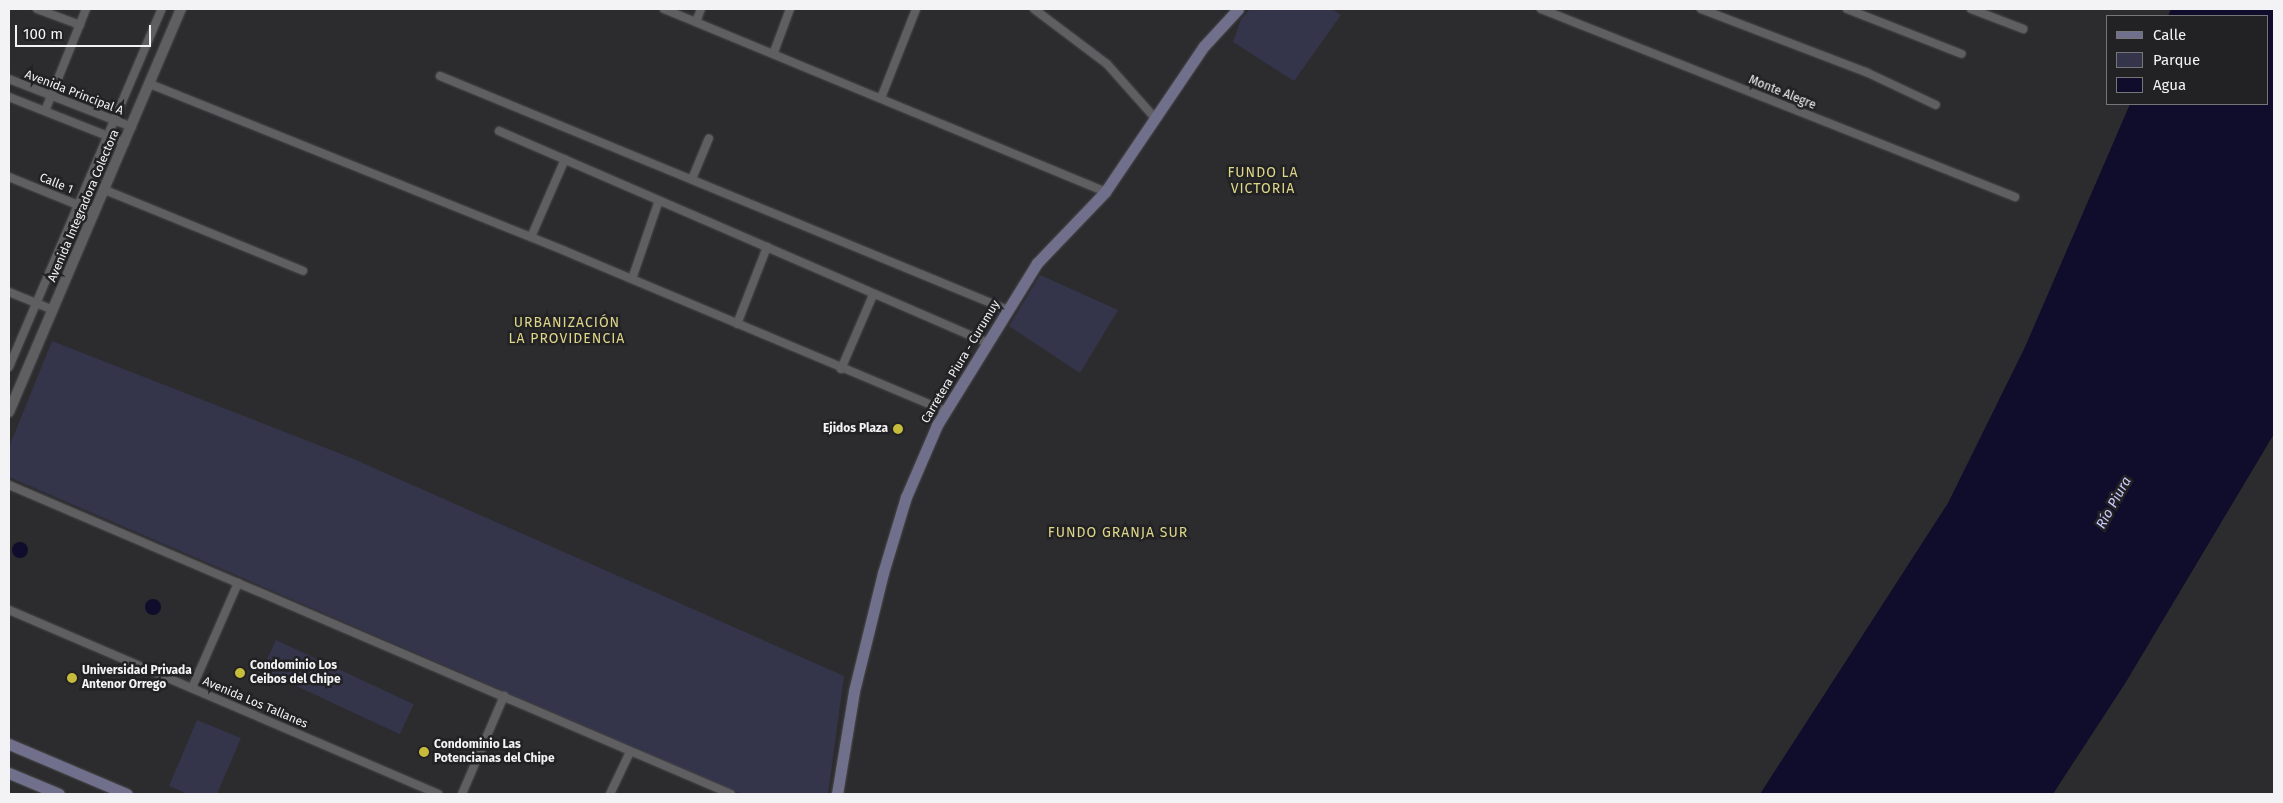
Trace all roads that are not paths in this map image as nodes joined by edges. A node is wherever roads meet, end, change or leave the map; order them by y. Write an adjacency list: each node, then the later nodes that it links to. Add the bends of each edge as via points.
1 (37, 9): 16 (street)
2 (86, 9): 16 (street)
3 (162, 9): 29 (street, Avenida Integradora Colectora)
4 (181, 9): 22 (street, Avenida Integradora Colectora)
5 (664, 9): 15 (street)
6 (702, 9): 15 (street)
7 (790, 9): 18 (street)
8 (916, 9): 25 (street)
9 (1034, 9): 28 (street, via 1107,64)
10 (1238, 9): 28 (main road, Carretera Piura - Curumuy, via 1204,46)
11 (1541, 9): 40 (street, Monte Alegre)
12 (1701, 9): 26 (street, via 1866,72)
13 (1847, 9): 19 (street)
14 (1971, 9): 17 (street)
15 (696, 22): 18 (street)
16 (80, 25): 24 (street)
17 (2022, 30)
18 (774, 52): 25 (street)
19 (1962, 54)
20 (440, 76): 37 (street)
21 (9, 79): 24 (street, Avenida Principal A)
22 (150, 84): 30 (street, Avenida Integradora Colectora); 44 (street)
23 (9, 97): 27 (street)
24 (51, 97): 27 (street); 29 (street, Avenida Principal A)
25 (881, 98): 39 (street)
26 (1936, 106)
27 (46, 111): 32 (street)
28 (1154, 117): 39 (main road, Carretera Piura - Curumuy)
29 (116, 121): 30 (street, Avenida Principal A); 32 (street, Avenida Integradora Colectora)
30 (132, 127): 34 (street, Avenida Integradora Colectora)
31 (499, 130): 35 (street)
32 (110, 137): 34 (street); 42 (street, Avenida Integradora Colectora)
33 (709, 138): 37 (street)
34 (125, 143): 38 (street, Avenida Integradora Colectora)
35 (565, 159): 41 (street); 44 (street)
36 (9, 177): 42 (street, Calle 1)
37 (692, 179): 52 (street)
38 (105, 190): 43 (street, Avenida Integradora Colectora); 46 (street)
39 (1105, 192): 52 (main road, Carretera Piura - Curumuy, via 1037,263)
40 (2015, 198)
41 (659, 200): 45 (street); 47 (street)
42 (80, 206): 43 (street, Calle 1); 50 (street, Avenida Integradora Colectora)
43 (95, 212): 51 (street, Avenida Integradora Colectora)
44 (531, 237): 47 (street)
45 (767, 247): 49 (street); 53 (street)
46 (303, 271)
47 (632, 279): 53 (street)
48 (9, 292): 50 (street)
49 (873, 295): 54 (street); 56 (street)
50 (37, 304): 51 (street); 55 (street, Avenida Integradora Colectora)
51 (53, 310): 57 (street, Avenida Integradora Colectora)
52 (1008, 310): 54 (main road, Carretera Piura - Curumuy)
53 (737, 324): 56 (street)
54 (988, 343): 58 (main road, Carretera Piura - Curumuy)
55 (9, 366)
56 (841, 369): 58 (street)
57 (9, 412)
58 (945, 412): 73 (main road, Carretera Piura - Curumuy, via 906,497 882,573 854,691)
59 (9, 485): 60 (street)
60 (238, 584): 62 (street); 63 (street)
61 (9, 610): 62 (street, Avenida Los Tallanes)
62 (192, 688): 69 (street, Avenida Los Tallanes)
63 (504, 696): 65 (street); 70 (street)
64 (9, 744): 68 (main road)
65 (630, 752): 71 (street); 72 (street)
66 (9, 773): 67 (main road)
67 (59, 794)
68 (127, 794)
69 (438, 794)
70 (462, 794)
71 (610, 794)
72 (731, 794)
73 (837, 794)

